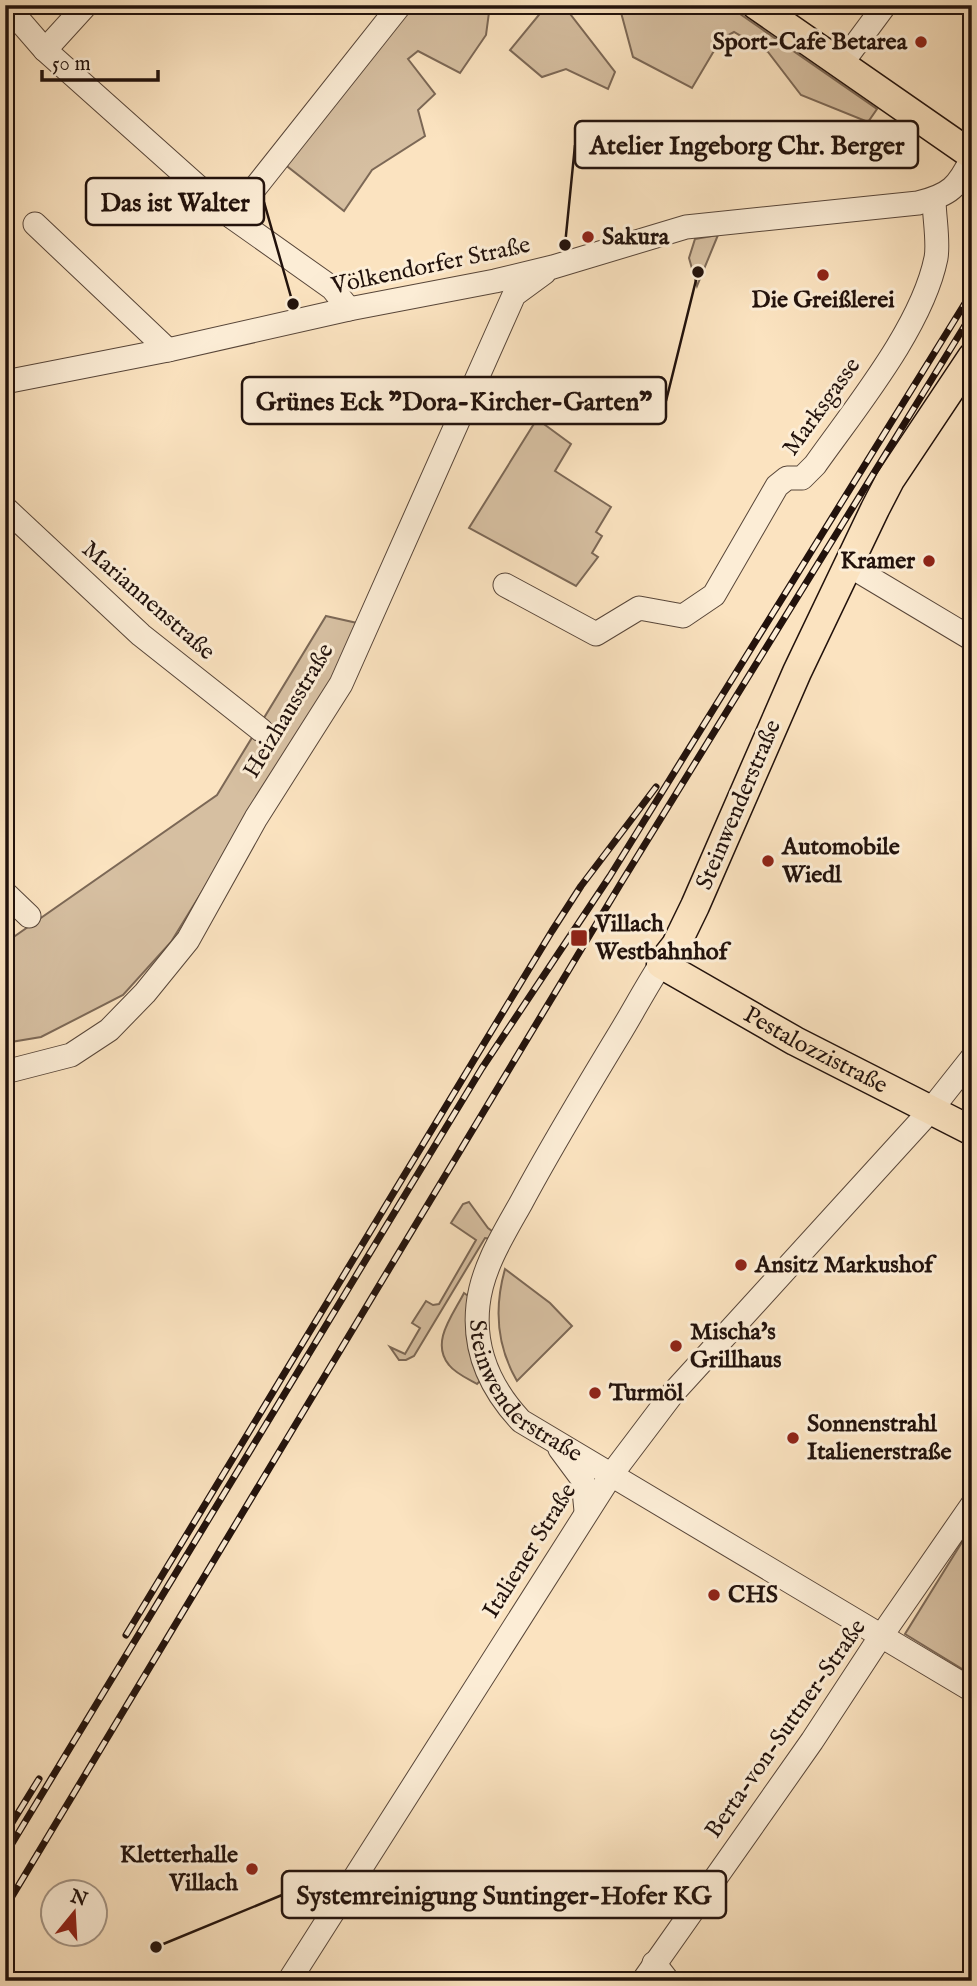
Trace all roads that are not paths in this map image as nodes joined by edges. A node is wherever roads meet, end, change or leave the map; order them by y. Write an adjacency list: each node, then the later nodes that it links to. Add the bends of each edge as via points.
1 (6, 5): 6 (street)
2 (86, 5): 6 (street)
3 (400, 5): 10 (street)
4 (757, 5): 7 (main road)
5 (884, 5): 7 (street)
6 (45, 50): 10 (street)
7 (842, 64): 8 (main road)
8 (972, 157): 9 (street, Völkendorfer Straße, via 960,182)
9 (934, 199): 12 (street, Völkendorfer Straße, via 686,226); 19 (street, Marksgasse, via 937,255 925,298 815,465 802,478 787,478 777,486 714,595 683,616 639,608 596,634)
10 (232, 217): 13 (street, via 332,288)
11 (35, 224): 14 (street)
12 (553, 267): 13 (street, Völkendorfer Straße); 26 (street, Heizhausstraße, via 514,295 341,684 256,818 188,940 108,1030 71,1055)
13 (348, 309): 14 (street, Völkendorfer Straße)
14 (168, 350): 16 (street, Völkendorfer Straße)
15 (972, 357): 18 (main road, Steinwenderstraße, via 890,480)
16 (5, 382)
17 (5, 508): 21 (street, Mariannenstraße, via 141,635)
18 (848, 566): 20 (street); 24 (main road, Steinwenderstraße, via 695,906)
19 (505, 585)
20 (972, 639)
21 (261, 730)
22 (5, 893): 23 (street)
23 (29, 916)
24 (661, 964): 27 (main road, Pestalozzistraße); 29 (street, Steinwenderstraße, via 549,1150 483,1278 478,1335 494,1388 521,1421)
25 (972, 1058): 27 (street, Italiener Straße)
26 (5, 1072)
27 (930, 1111): 28 (main road, Pestalozzistraße); 30 (street, Italiener Straße, via 673,1393)
28 (972, 1131)
29 (554, 1441): 30 (street, Steinwenderstraße); 32 (street, via 583,1480)
30 (611, 1475): 32 (street, Italiener Straße); 33 (street, Steinwenderstraße)
31 (972, 1506): 33 (street, Berta-von-Suttner-Straße)
32 (586, 1511): 36 (street, Italiener Straße)
33 (882, 1637): 34 (street, Steinwenderstraße); 35 (street, Berta-von-Suttner-Straße)
34 (972, 1690)
35 (655, 1975)
36 (289, 1981)

